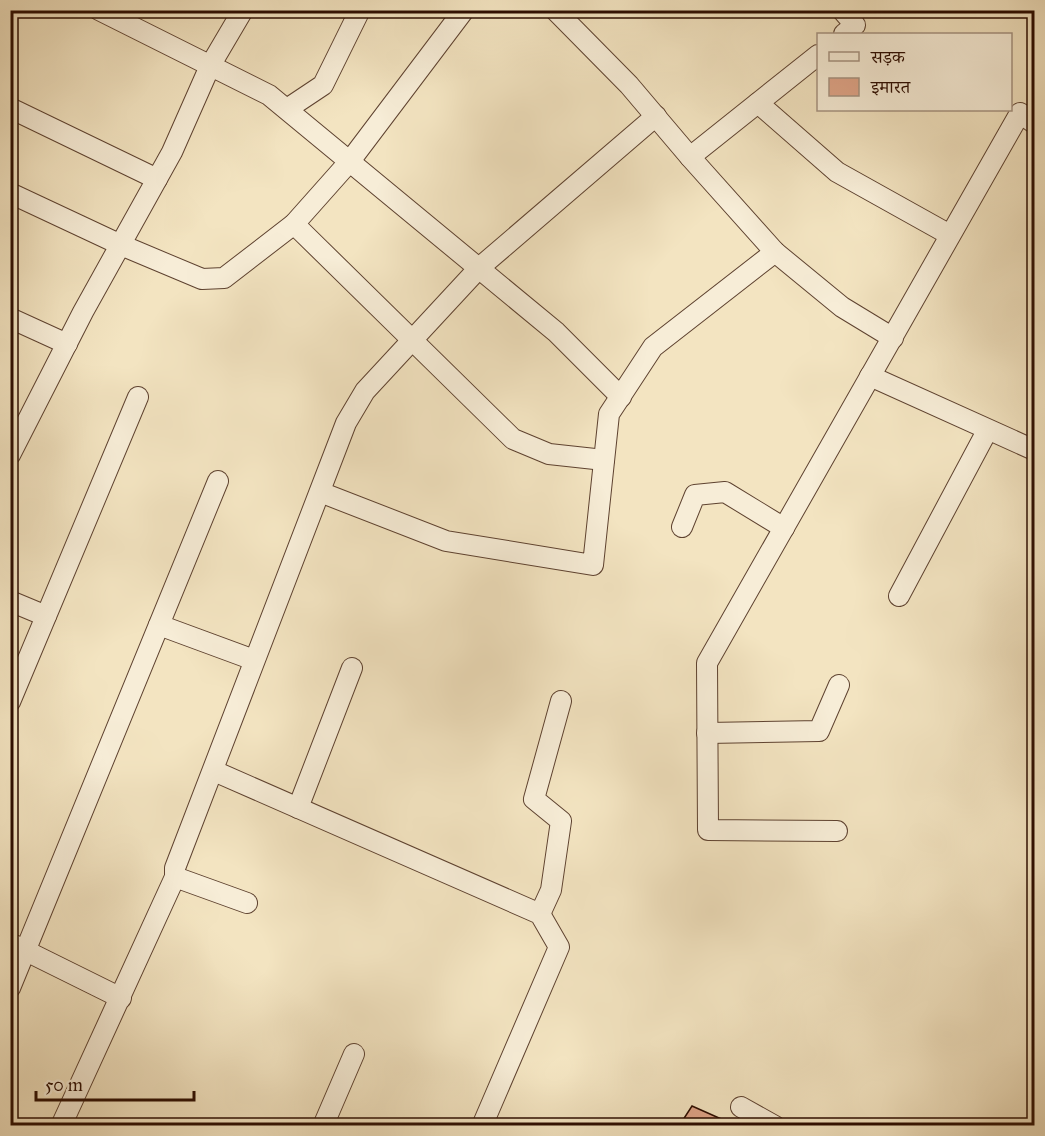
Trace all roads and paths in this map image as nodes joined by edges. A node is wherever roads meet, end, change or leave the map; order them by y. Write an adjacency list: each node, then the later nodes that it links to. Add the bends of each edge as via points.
1 (99, 10): 9 (street)
2 (243, 10): 9 (street)
3 (360, 10): 12 (street, via 323,85)
4 (464, 10): 16 (street)
5 (842, 10): 7 (street, via 855,25)
6 (562, 13): 13 (street)
7 (845, 33)
8 (817, 57): 10 (street)
9 (210, 66): 12 (street, via 269,95); 17 (street)
10 (758, 103): 15 (street); 20 (street, via 837,172)
11 (10, 108): 17 (street)
12 (286, 109): 16 (street)
13 (656, 116): 15 (street); 23 (street)
14 (1035, 123): 20 (street, via 1020,113)
15 (690, 158): 22 (street)
16 (350, 161): 19 (street); 23 (street)
17 (157, 179): 21 (street)
18 (10, 193): 21 (street)
19 (294, 224): 21 (street, via 224,278 202,279); 26 (street)
20 (950, 235): 25 (street)
21 (121, 245): 27 (street)
22 (775, 252): 25 (street, via 842,306); 30 (street, via 653,347)
23 (479, 268): 26 (street); 30 (street, via 556,332)
24 (10, 318): 27 (street)
25 (893, 338): 28 (street)
26 (412, 339): 35 (street, via 513,439 549,454); 37 (street, via 364,391 346,423)
27 (67, 344): 31 (street)
28 (870, 376): 32 (street); 39 (street)
29 (138, 397): 42 (street)
30 (621, 397): 35 (street, via 609,414)
31 (19, 420): 34 (street)
32 (987, 430): 33 (street); 40 (street)
33 (1035, 450)
34 (10, 455)
35 (604, 460): 37 (street, via 593,566 446,541)
36 (218, 481): 43 (street)
37 (320, 492): 44 (street)
38 (682, 527): 39 (street, via 695,495 725,492)
39 (784, 528): 49 (street, via 707,663)
40 (899, 596)
41 (10, 601): 42 (street)
42 (46, 616): 48 (street)
43 (159, 625): 44 (street); 56 (street)
44 (254, 660): 50 (street)
45 (352, 668): 51 (street)
46 (839, 686): 49 (street, via 819,731)
47 (561, 701): 55 (street, via 534,799 561,821 551,890)
48 (10, 702)
49 (707, 733): 52 (street, via 708,830)
50 (214, 771): 51 (street); 53 (street, via 174,868)
51 (298, 808): 55 (street)
52 (837, 831)
53 (175, 877): 54 (street); 58 (street)
54 (247, 903)
55 (540, 914): 63 (street, via 559,947)
56 (18, 948): 57 (street); 58 (street)
57 (10, 988)
58 (121, 998): 61 (street)
59 (354, 1054): 62 (street)
60 (741, 1107): 64 (street)
61 (61, 1125)
62 (323, 1125)
63 (482, 1125)
64 (775, 1125)

